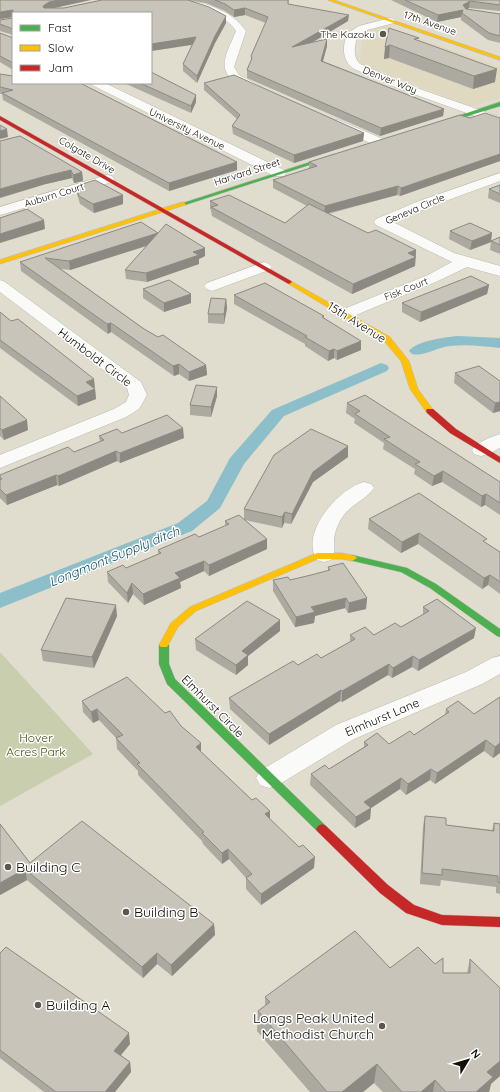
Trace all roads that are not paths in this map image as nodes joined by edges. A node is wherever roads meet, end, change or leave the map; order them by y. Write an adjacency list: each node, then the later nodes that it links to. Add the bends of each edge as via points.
1 (182, 0): 6 (street, via 225,17 239,27 241,31 228,68 230,73)
2 (330, 0): 3 (street, 17th Avenue)
3 (390, 21): 4 (street, 17th Avenue); 8 (street, Denver Way, via 363,28 352,35 348,56 351,62 404,87)
4 (500, 59)
5 (98, 84): 18 (street, University Avenue)
6 (269, 94)
7 (500, 104): 8 (street)
8 (473, 112): 11 (street); 12 (street)
9 (0, 118): 13 (street, Colgate Drive)
10 (327, 119): 15 (street)
11 (500, 121)
12 (422, 128)
13 (32, 136): 14 (street); 20 (street, Colgate Drive)
14 (14, 141)
15 (382, 141): 16 (street)
16 (364, 146)
17 (343, 153): 18 (street, Harvard Street)
18 (279, 174): 22 (street, Harvard Street)
19 (500, 177): 24 (street, Geneva Circle, via 381,222)
20 (107, 179): 21 (street, Auburn Court); 22 (street, Colgate Drive)
21 (0, 211)
22 (163, 211): 23 (street, Harvard Street); 25 (street, 15th Avenue)
23 (0, 262)
24 (465, 262): 26 (street, Geneva Circle); 29 (street, Fisk Court)
25 (264, 267): 28 (street); 29 (street, 15th Avenue)
26 (500, 271)
27 (0, 286): 33 (street, Humboldt Circle, via 135,386 138,395 133,405 120,413)
28 (212, 286)
29 (345, 314): 31 (street, 15th Avenue, via 387,339 407,364 415,391 426,407)
30 (500, 440): 31 (street)
31 (481, 450): 32 (street, 15th Avenue)
32 (500, 461)
33 (0, 462)
34 (364, 488): 35 (street, via 352,495 335,512 325,533)
35 (324, 555): 36 (street, Elmhurst Circle, via 342,556 404,570 433,586); 38 (street, Elmhurst Circle, via 291,566 193,609 174,625 164,645 164,664 171,682)
36 (500, 634)
37 (500, 664): 38 (street, Elmhurst Lane, via 474,678 345,732)
38 (269, 778): 39 (street, Elmhurst Circle, via 384,889 410,909 442,920)
39 (500, 922)

